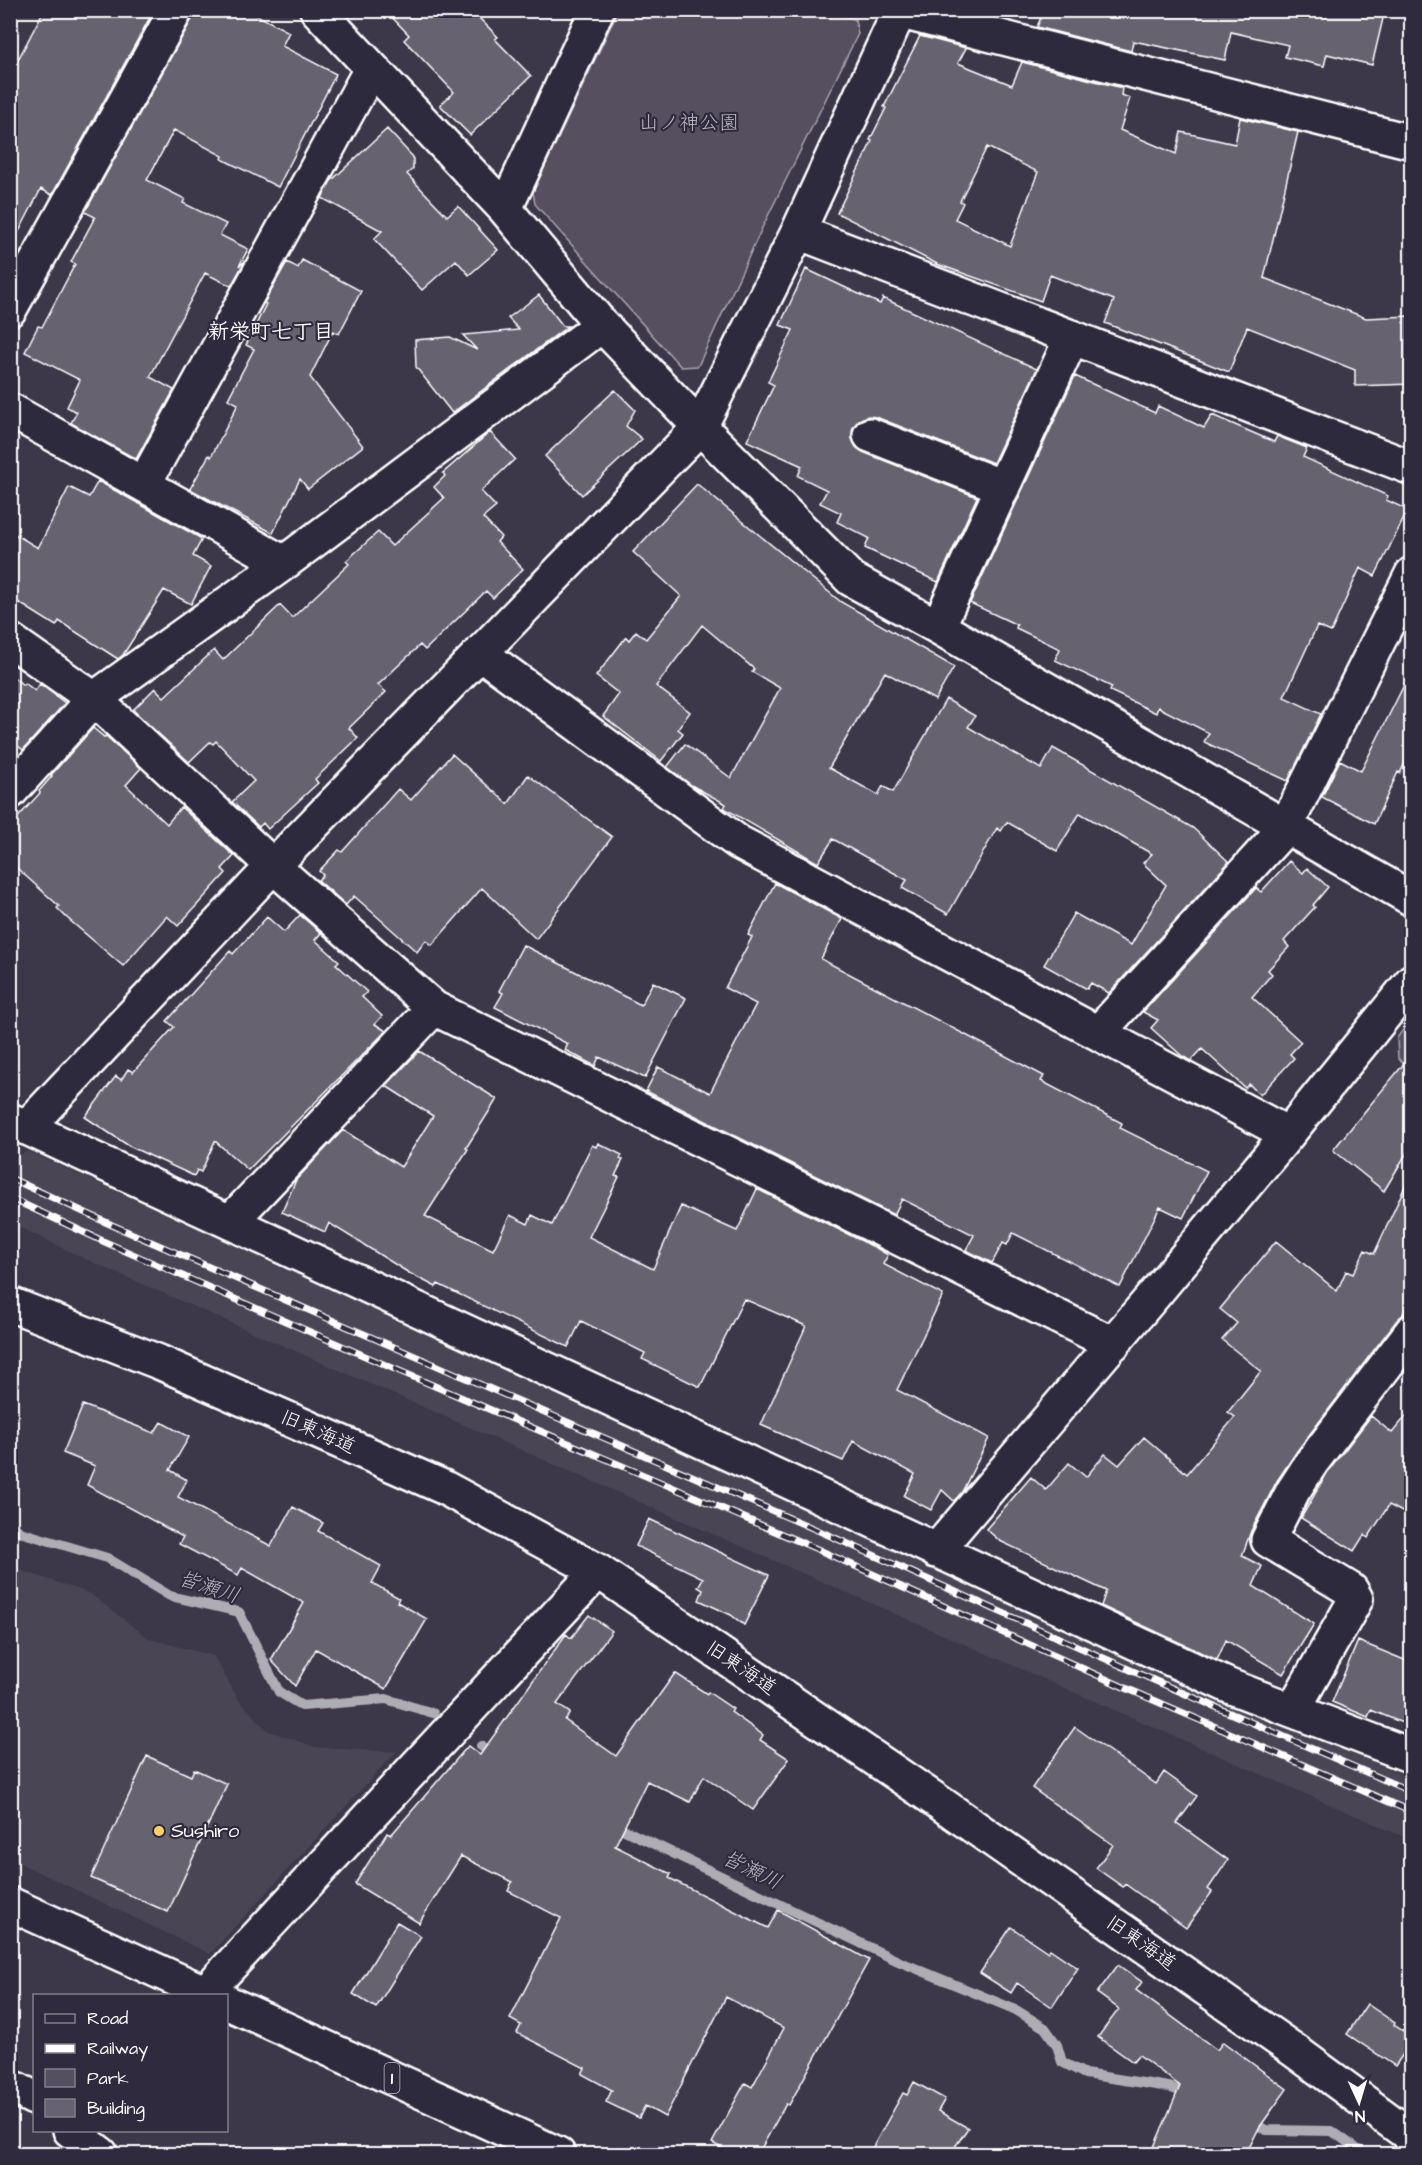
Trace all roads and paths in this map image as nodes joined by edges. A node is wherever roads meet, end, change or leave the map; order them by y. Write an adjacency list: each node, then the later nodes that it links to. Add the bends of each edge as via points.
1 (176, 10): 9 (main road)
2 (317, 10): 5 (main road)
3 (597, 10): 7 (main road)
4 (898, 11): 6 (main road); 8 (main road)
5 (371, 69): 7 (main road); 16 (main road)
6 (1412, 142)
7 (505, 209): 10 (main road)
8 (798, 232): 11 (main road); 13 (main road)
9 (10, 309)
10 (602, 325): 13 (main road); 18 (main road)
11 (1072, 337): 15 (main road); 17 (main road)
12 (10, 410): 16 (main road)
13 (700, 427): 20 (main road, via 851,579); 22 (main road)
14 (870, 435): 17 (main road)
15 (1412, 468)
16 (144, 484): 18 (main road)
17 (1003, 487): 20 (main road)
18 (284, 563): 23 (main road)
19 (1412, 574): 25 (main road)
20 (938, 627): 25 (main road)
21 (10, 640): 23 (main road)
22 (480, 652): 26 (main road); 30 (main road, via 738,842)
23 (94, 699): 24 (main road); 26 (main road)
24 (10, 792)
25 (1285, 828): 27 (main road); 30 (main road)
26 (273, 866): 29 (main road); 31 (main road)
27 (1412, 899)
28 (1412, 981): 32 (main road)
29 (434, 1008): 33 (main road); 36 (main road)
30 (1098, 1034): 32 (main road)
31 (17, 1129): 33 (main road)
32 (1288, 1134): 36 (main road)
33 (230, 1222): 37 (main road)
34 (10, 1304): 38 (main road, 旧東海道, via 159,1362 443,1487)
35 (1412, 1331): 39 (main road, via 1312,1462 1268,1540 1351,1590 1356,1599)
36 (1113, 1344): 37 (main road)
37 (936, 1551): 39 (main road, via 1229,1686)
38 (598, 1571): 43 (main road); 47 (main road, 旧東海道)
39 (1293, 1710): 40 (main road)
40 (1412, 1756)
41 (10, 1904): 42 (main road, 1)
42 (208, 1994)
43 (214, 1994)
44 (228, 2003): 48 (main road, 1)
45 (10, 2086): 46 (main road)
46 (33, 2098)
47 (1408, 2126)
48 (558, 2154)

